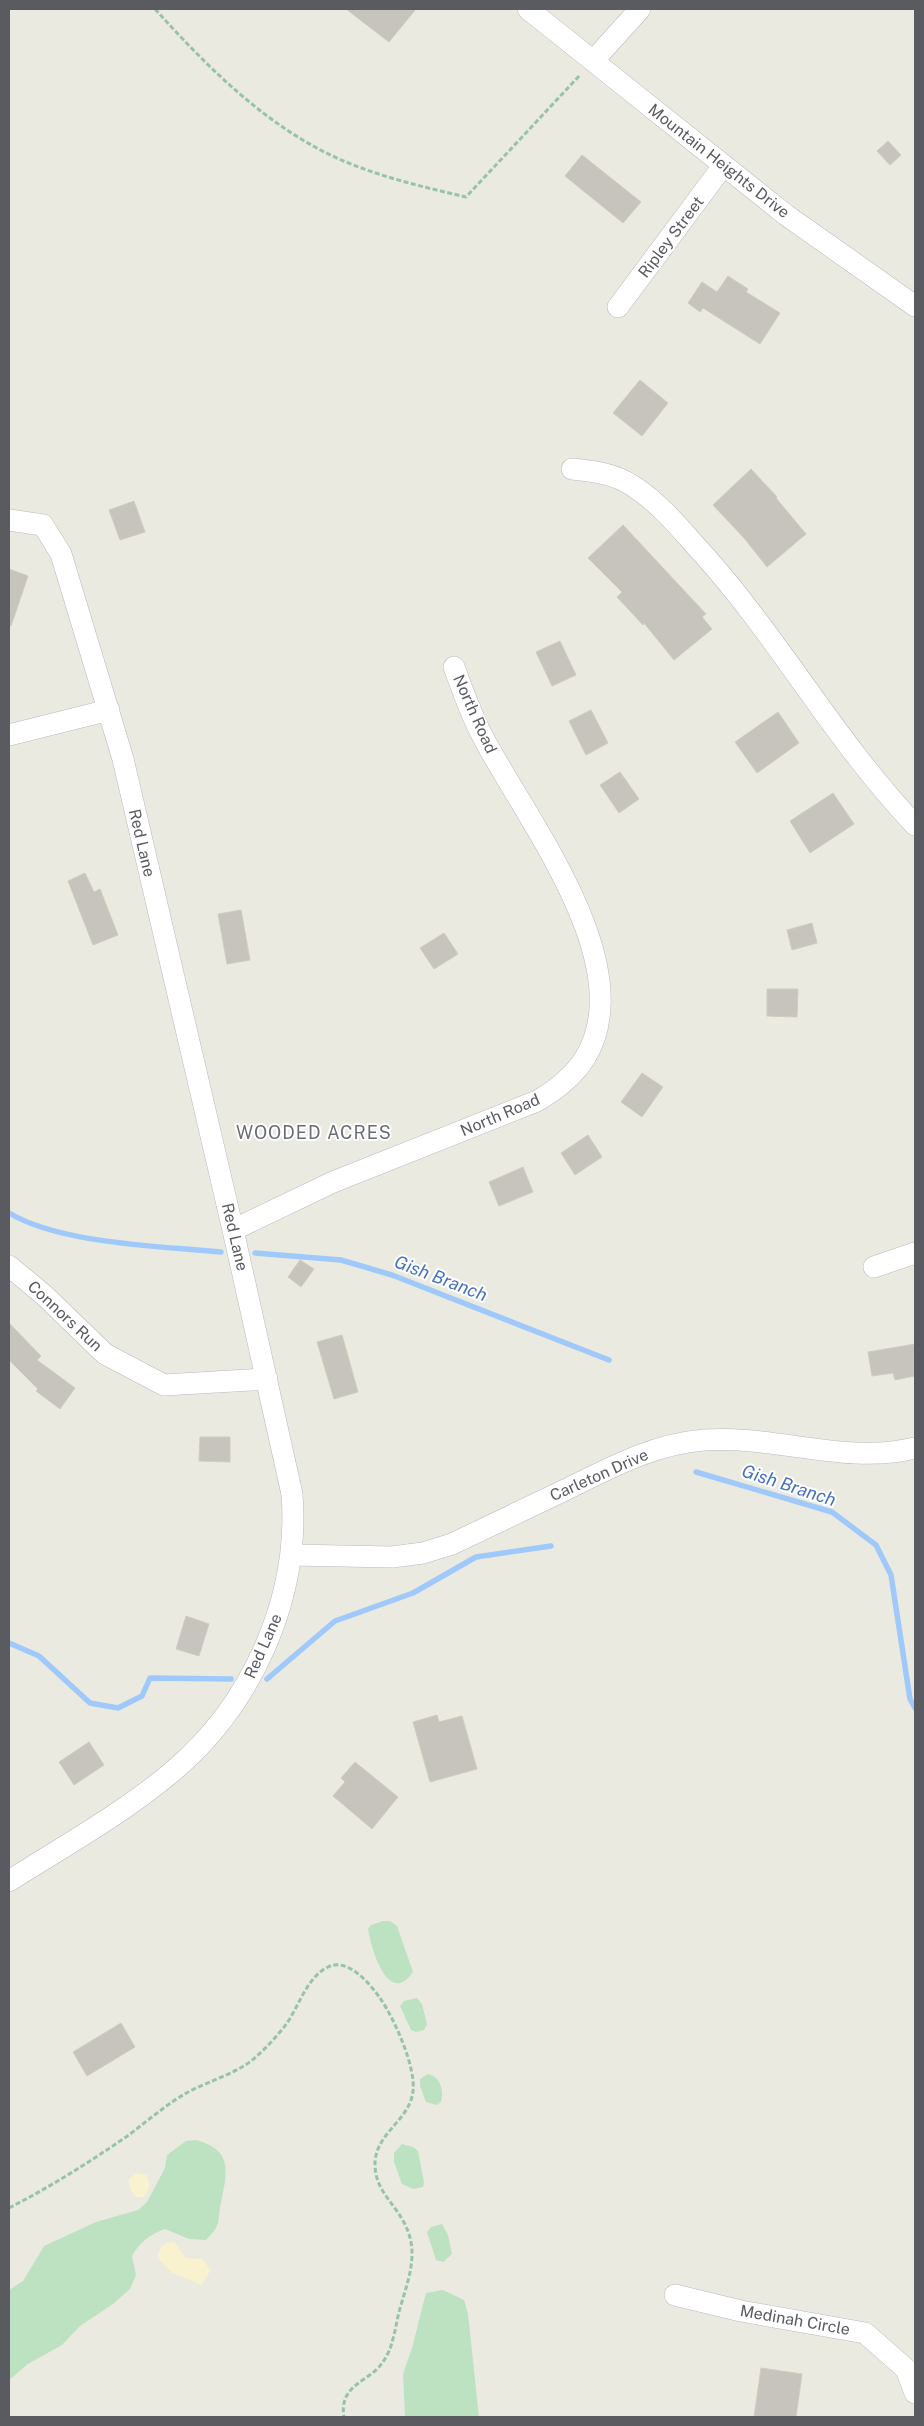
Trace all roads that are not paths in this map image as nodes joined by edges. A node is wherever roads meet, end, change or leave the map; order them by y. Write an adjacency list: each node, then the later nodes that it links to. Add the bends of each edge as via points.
1 (528, 9): 3 (street, Mountain Heights Drive)
2 (640, 9): 3 (street)
3 (593, 61): 4 (street, Mountain Heights Drive)
4 (723, 166): 5 (street, Mountain Heights Drive); 6 (street, Ripley Street)
5 (915, 306)
6 (618, 307)
7 (572, 469): 12 (street, via 595,471 633,486 681,529 728,582 860,762)
8 (9, 520): 10 (street, Red Lane, via 43,525 61,554)
9 (454, 668): 13 (street, North Road, via 483,737 570,889 585,924 596,964 600,996 594,1040 574,1072 557,1089 537,1101 334,1182)
10 (108, 710): 11 (street); 13 (street, Red Lane, via 123,759)
11 (9, 736)
12 (915, 825)
13 (233, 1230): 17 (street, Red Lane)
14 (915, 1253): 16 (street)
15 (9, 1266): 17 (street, Connors Run, via 105,1354 164,1385)
16 (874, 1268)
17 (267, 1380): 19 (street, Red Lane, via 292,1494)
18 (915, 1448): 19 (street, Carleton Drive, via 852,1454 737,1439 702,1440 635,1456 452,1544 422,1553 392,1557)
19 (291, 1555): 20 (street, Red Lane, via 280,1606 267,1642 242,1691 201,1746 134,1801)
20 (9, 1881)
21 (676, 2295): 22 (street, Medinah Circle, via 741,2311 865,2333 906,2368)
22 (915, 2393)

